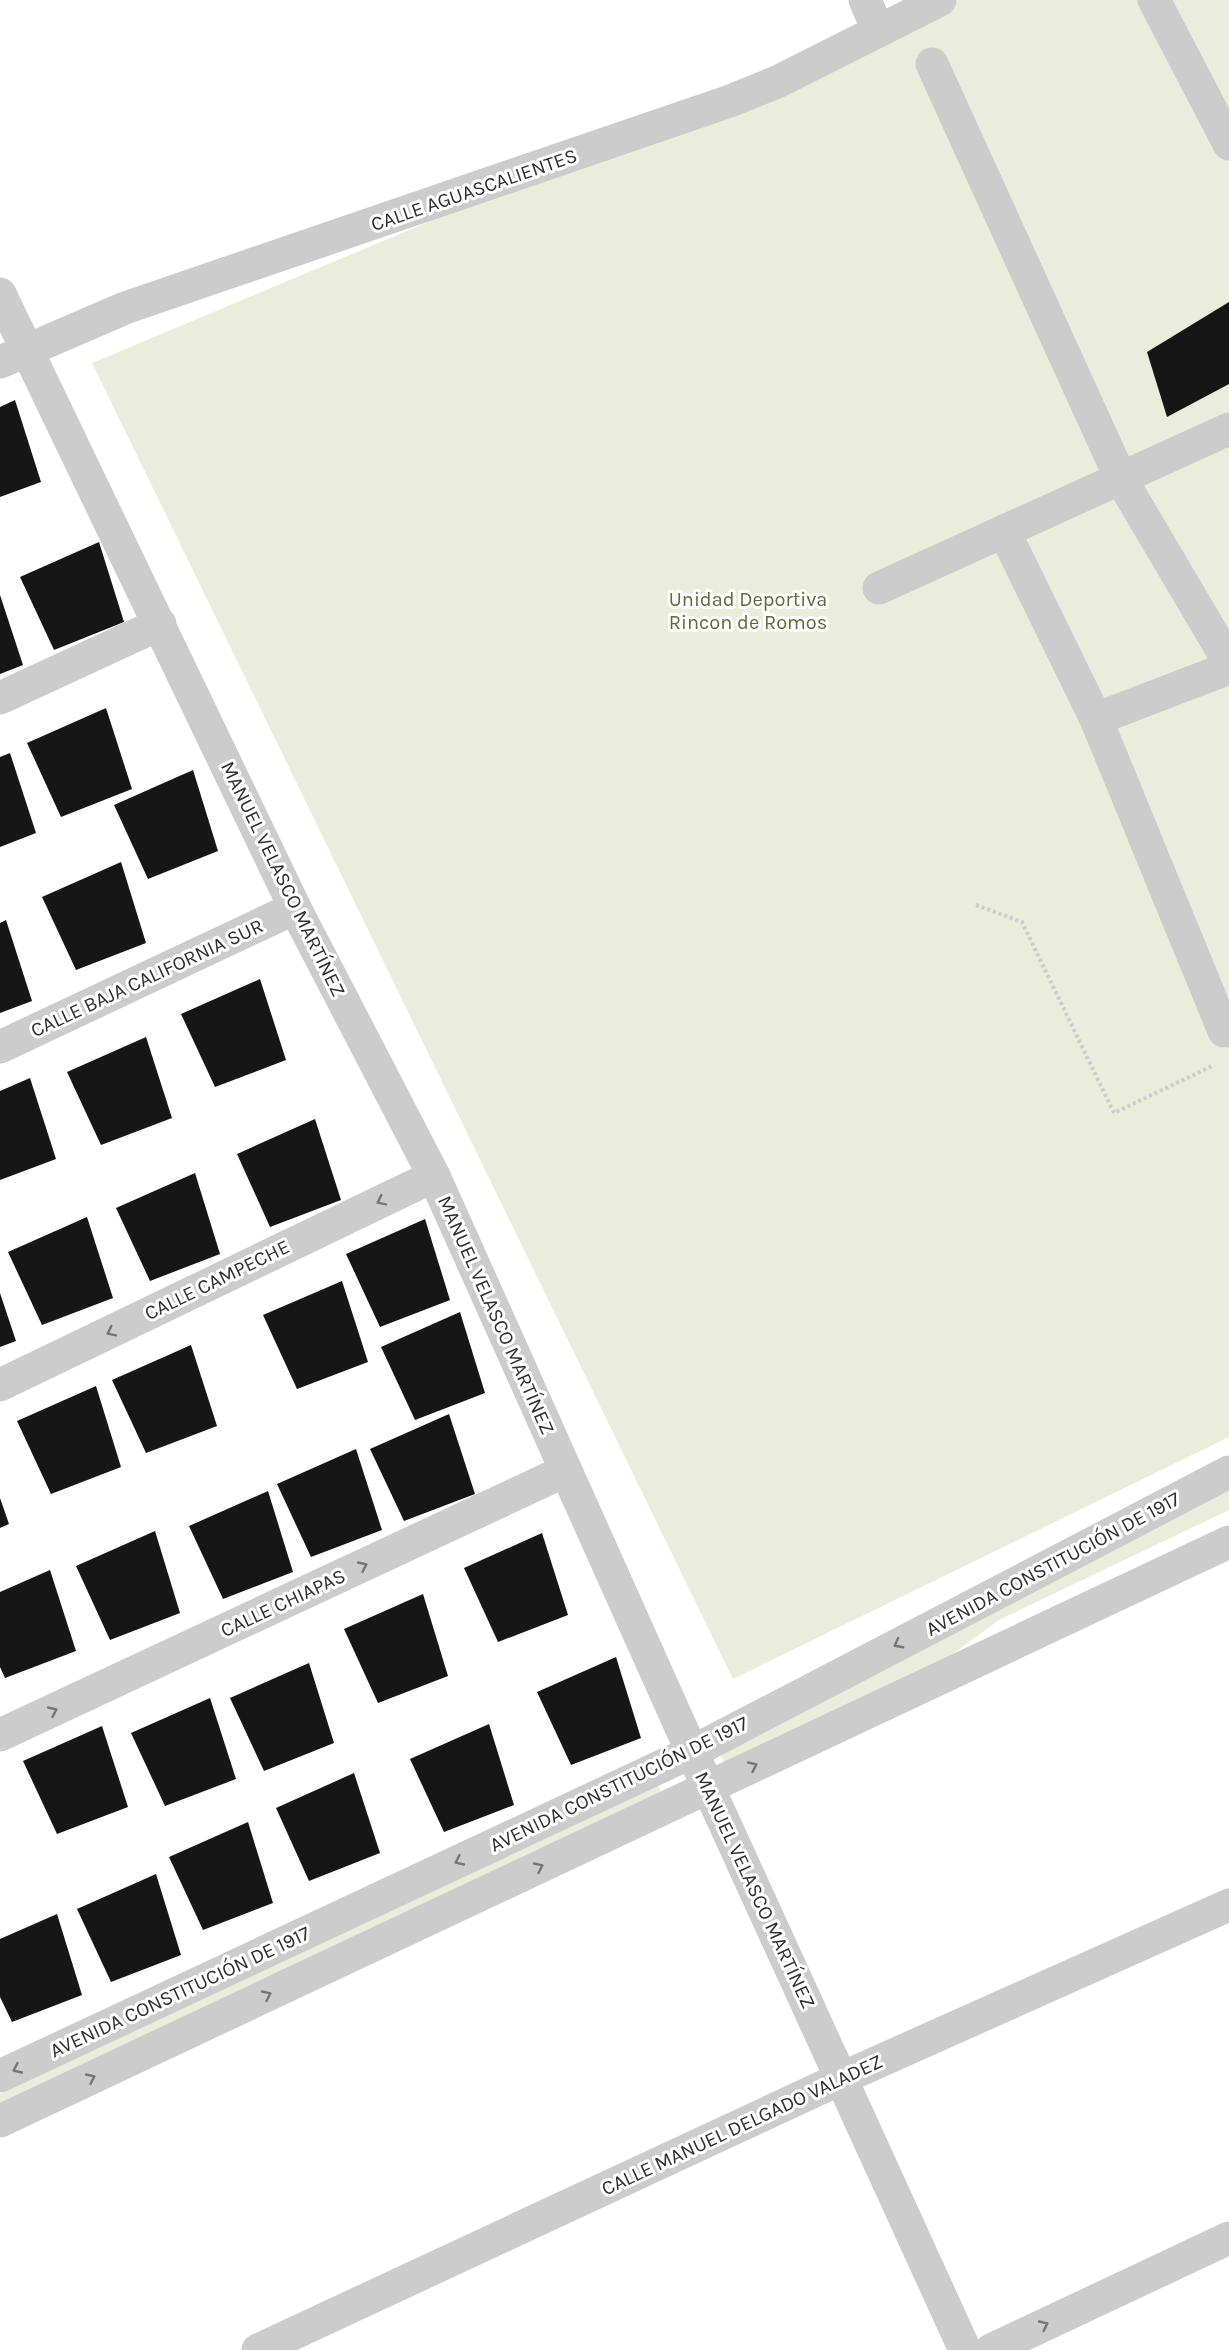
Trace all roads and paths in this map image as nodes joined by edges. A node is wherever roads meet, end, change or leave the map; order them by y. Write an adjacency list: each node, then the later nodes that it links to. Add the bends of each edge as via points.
1 (865, 0): 4 (street)
2 (940, 0): 4 (street, CALLE AGUASCALIENTES)
3 (1154, 0): 6 (street)
4 (878, 30): 8 (street, CALLE AGUASCALIENTES, via 777,82 730,101 125,308)
5 (932, 64): 10 (street)
6 (1229, 144)
7 (0, 294): 8 (street, MANUEL VELASCO MARTÍNEZ)
8 (14, 356): 13 (street, MANUEL VELASCO MARTÍNEZ)
9 (1229, 429): 10 (street)
10 (1121, 479): 11 (street); 14 (street)
11 (1004, 531): 12 (street); 17 (street)
12 (879, 588)
13 (160, 624): 16 (street); 19 (street, MANUEL VELASCO MARTÍNEZ)
14 (1229, 662)
15 (1229, 668): 17 (street)
16 (0, 698)
17 (1096, 720): 20 (street)
18 (976, 904): 20 (path, via 1022,922 1114,1113)
19 (295, 908): 21 (street, CALLE BAJA CALIFORNIA SUR); 22 (street, MANUEL VELASCO MARTÍNEZ)
20 (1225, 1041)
21 (0, 1047)
22 (434, 1176): 23 (street, CALLE CAMPECHE, one-way to 23); 24 (street, MANUEL VELASCO MARTÍNEZ)
23 (0, 1385)
24 (566, 1471): 29 (street, CALLE CHIAPAS, one-way to 24); 30 (street, MANUEL VELASCO MARTÍNEZ)
25 (1229, 1472): 30 (street, AVENIDA CONSTITUCIÓN DE 1917, one-way to 30)
26 (1229, 1523): 28 (street, via 1012,1627)
27 (1229, 1542): 28 (street, AVENIDA CONSTITUCIÓN DE 1917)
28 (966, 1666): 31 (street, AVENIDA CONSTITUCIÓN DE 1917, one-way to 28)
29 (0, 1736)
30 (692, 1752): 31 (street, MANUEL VELASCO MARTÍNEZ); 33 (street, AVENIDA CONSTITUCIÓN DE 1917, one-way to 33)
31 (708, 1788): 34 (street, MANUEL VELASCO MARTÍNEZ); 35 (street, AVENIDA CONSTITUCIÓN DE 1917, one-way to 31)
32 (1229, 1905): 34 (street, CALLE MANUEL DELGADO VALADEZ)
33 (0, 2076)
34 (842, 2078): 37 (street, CALLE MANUEL DELGADO VALADEZ); 38 (street, MANUEL VELASCO MARTÍNEZ)
35 (0, 2121)
36 (1229, 2238): 39 (street, one-way to 36)
37 (258, 2350)
38 (965, 2350)
39 (991, 2350)

